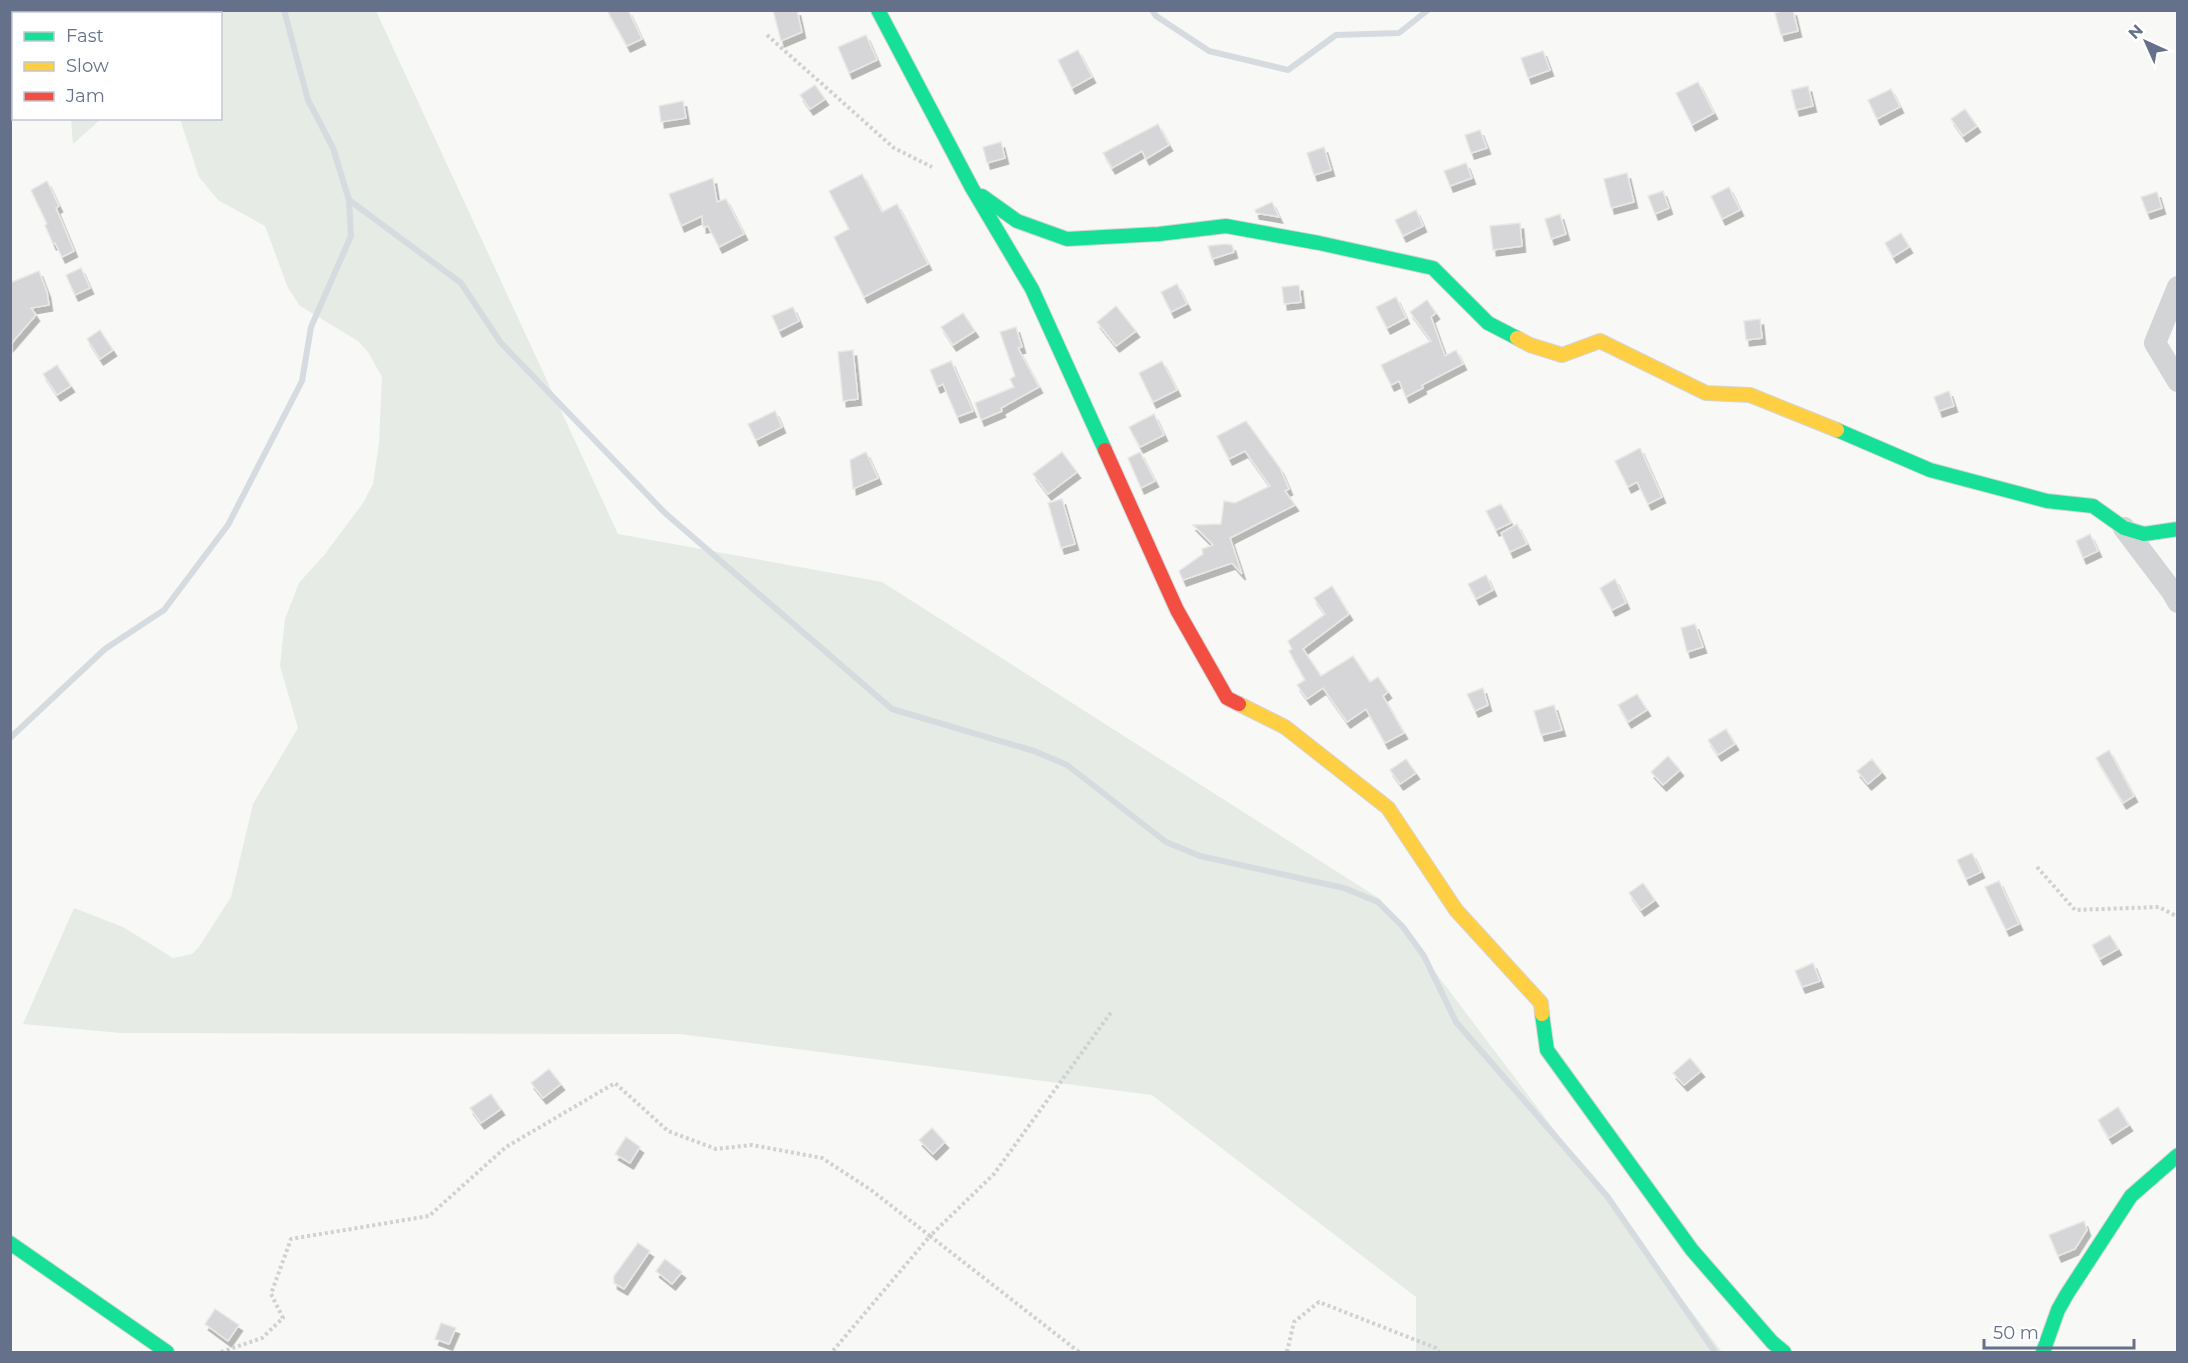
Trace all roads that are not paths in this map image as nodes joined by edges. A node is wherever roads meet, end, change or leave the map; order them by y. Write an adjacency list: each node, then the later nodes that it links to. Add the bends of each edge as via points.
1 (878, 10): 2 (street)
2 (972, 188): 5 (street, via 1017,221 1067,239 1226,226 1433,268 1488,323 1530,345 1562,355 1600,341 1706,393 1750,395 1930,470 2047,501 2093,506); 11 (street, via 1032,289 1177,610 1227,698 1285,727 1388,808 1456,910 1541,1003 1546,1050 1692,1250)
3 (2178, 287): 4 (street, via 2155,342)
4 (2178, 381)
5 (2124, 528): 6 (street, via 2144,534); 7 (street)
6 (2178, 529)
7 (2178, 602)
8 (2178, 1155): 12 (street, via 2131,1196 2058,1310)
9 (10, 1243): 10 (street)
10 (167, 1353)
11 (1785, 1353)
12 (2043, 1353)

